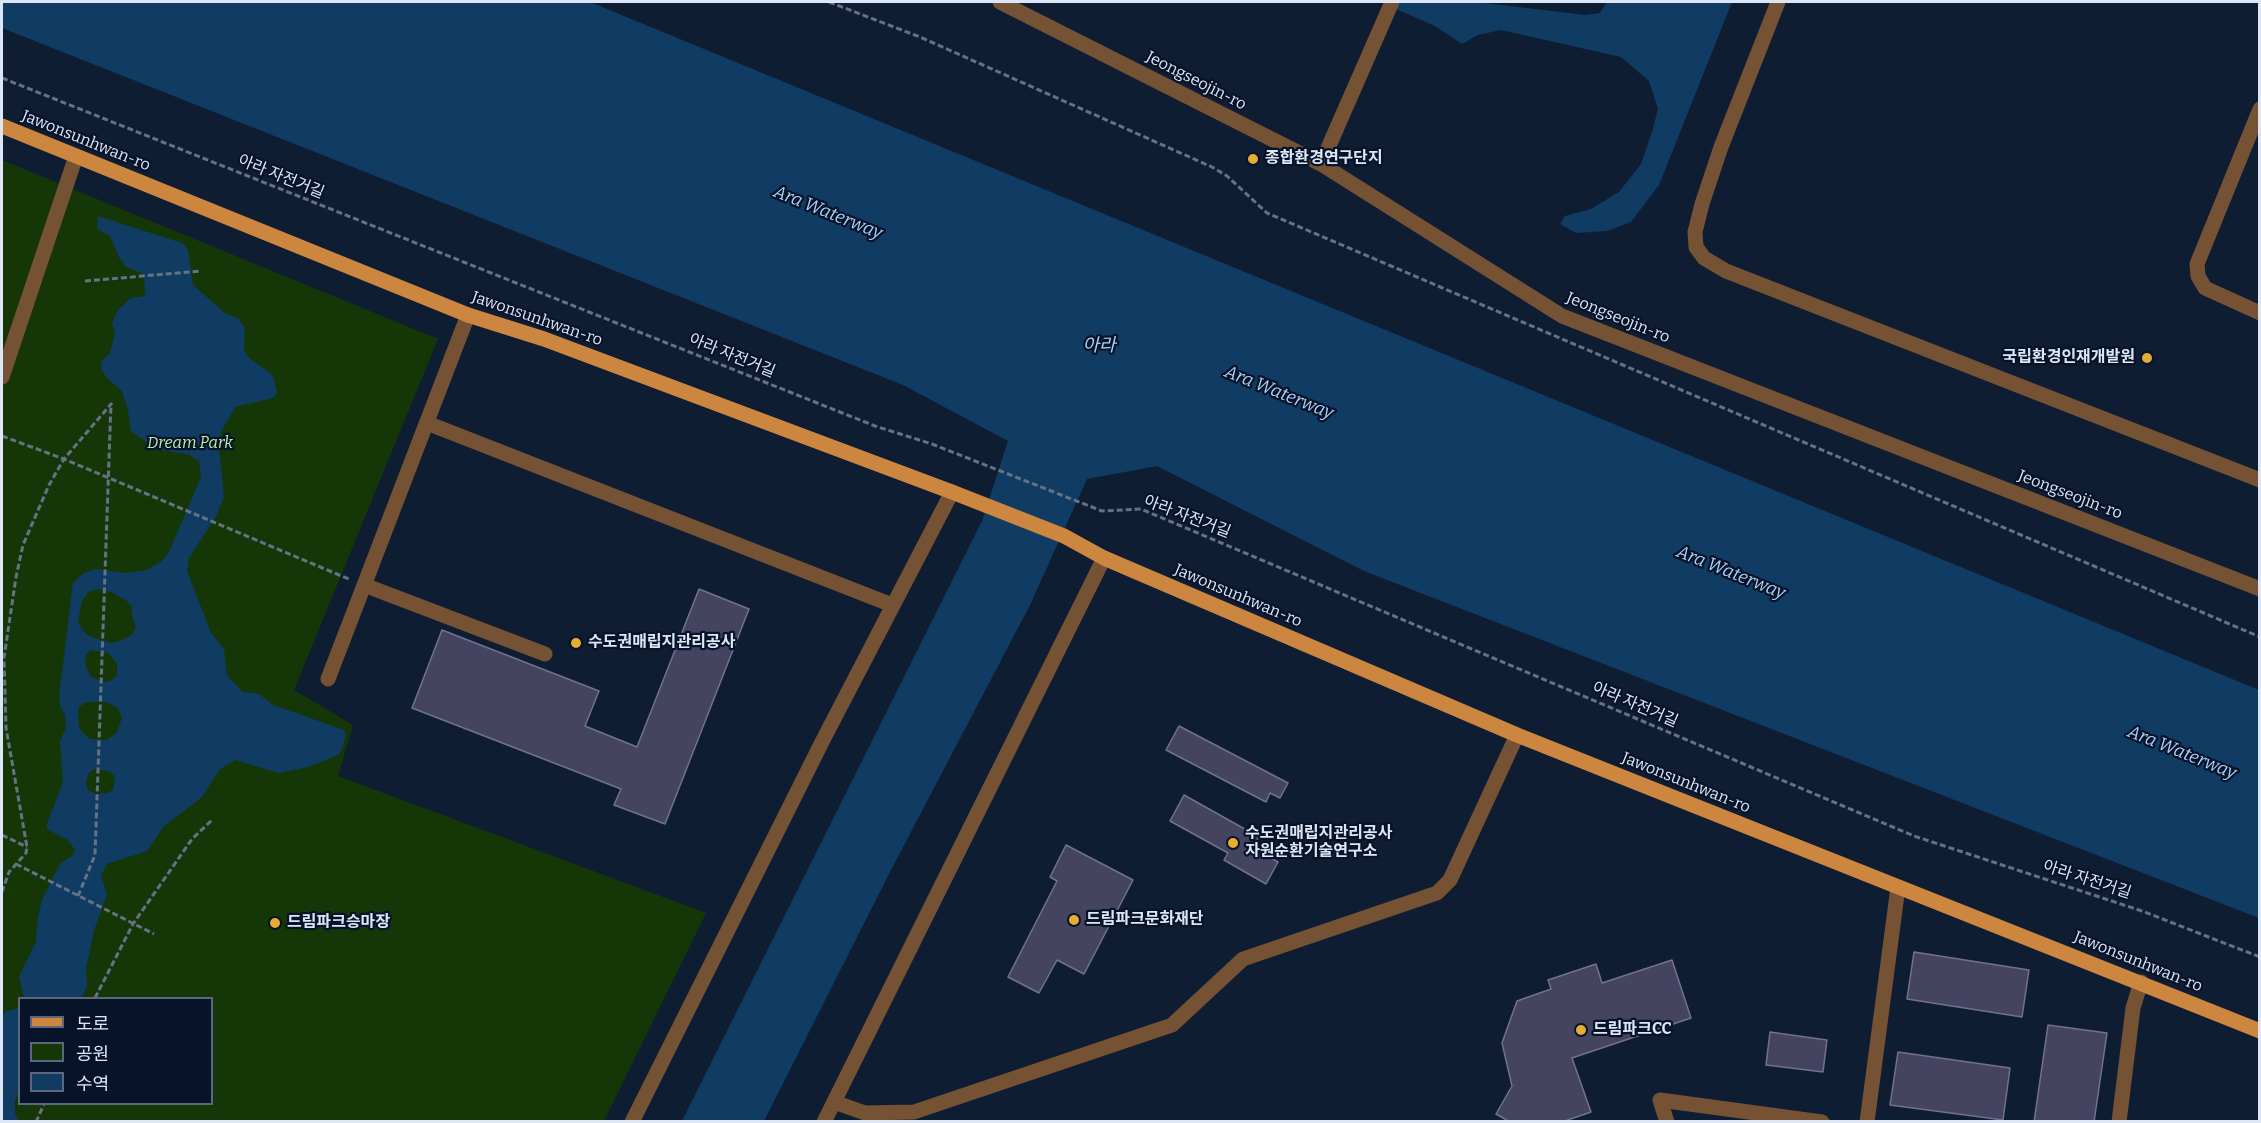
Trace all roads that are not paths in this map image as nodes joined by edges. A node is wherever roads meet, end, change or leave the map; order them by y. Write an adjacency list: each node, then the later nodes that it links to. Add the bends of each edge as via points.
1 (1000, 2): 7 (street, Jeongseojin-ro)
2 (1392, 2): 7 (street)
3 (1778, 2): 12 (street, via 1702,204 1695,232 1696,247 1704,258 1726,271)
4 (2259, 109): 8 (street, via 2197,264 2205,288)
5 (2, 126): 6 (main road, Jawonsunhwan-ro)
6 (76, 156): 9 (main road, Jawonsunhwan-ro); 10 (street)
7 (1321, 164): 16 (street, Jeongseojin-ro, via 1562,316)
8 (2259, 313)
9 (468, 315): 11 (street); 13 (main road, Jawonsunhwan-ro, via 544,339)
10 (2, 377)
11 (427, 423): 15 (street); 17 (street)
12 (2259, 480)
13 (959, 494): 14 (main road, Jawonsunhwan-ro, via 1064,536); 17 (street)
14 (1104, 558): 20 (main road, Jawonsunhwan-ro); 24 (street)
15 (364, 585): 18 (street); 19 (street)
16 (2259, 589)
17 (892, 605): 25 (street)
18 (545, 654)
19 (328, 679)
20 (1517, 735): 21 (main road, Jawonsunhwan-ro); 24 (street, via 1450,880 1437,893 1244,959 1172,1025 914,1112 865,1113)
21 (1898, 888): 22 (main road, Jawonsunhwan-ro); 29 (street)
22 (2141, 982): 23 (main road, Jawonsunhwan-ro); 30 (street, via 2133,1008)
23 (2259, 1031)
24 (834, 1102): 26 (street)
25 (632, 1122)
26 (824, 1122)
27 (1667, 1122): 28 (street, via 1660,1100)
28 (1822, 1122)
29 (1868, 1122)
30 (2120, 1122)

